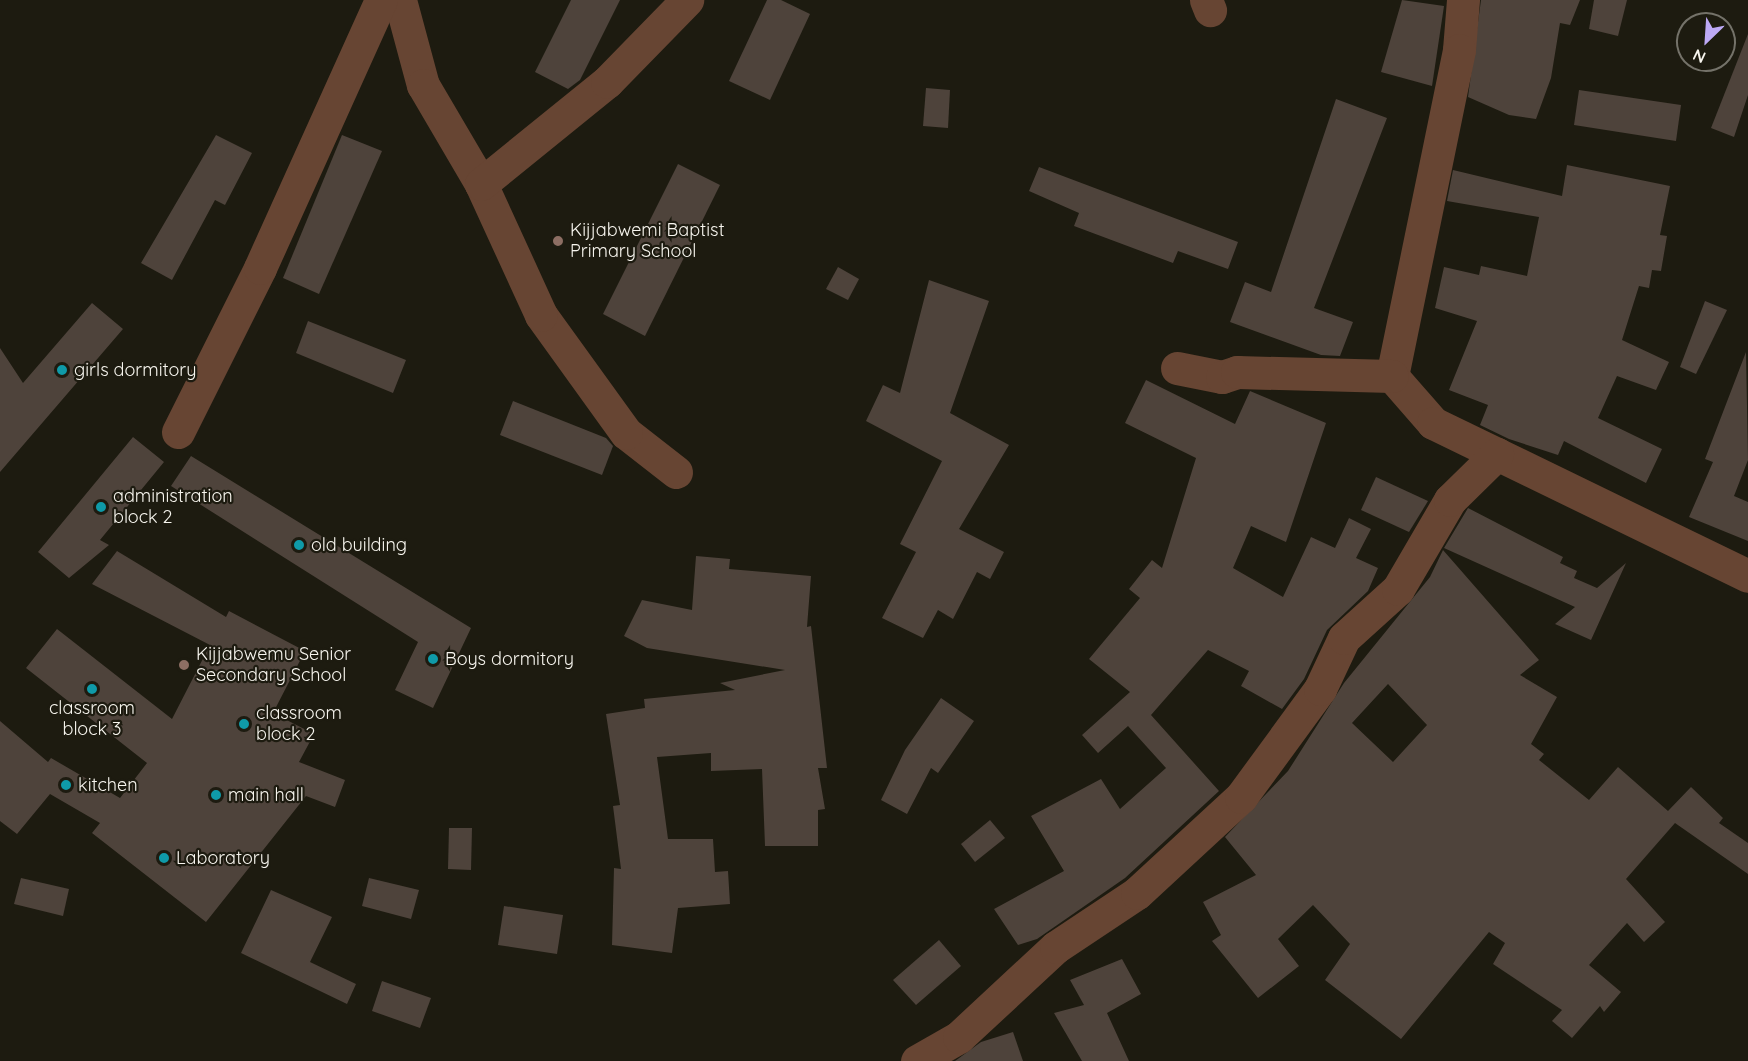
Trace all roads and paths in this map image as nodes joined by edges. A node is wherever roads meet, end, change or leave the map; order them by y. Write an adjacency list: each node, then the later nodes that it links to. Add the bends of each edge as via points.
1 (381, 0): 8 (street, via 260,268)
2 (400, 0): 5 (street, via 423,85)
3 (687, 0): 5 (street, via 607,82)
4 (1463, 0): 7 (street, via 1459,50)
5 (481, 184): 10 (street, via 542,315 626,433)
6 (1177, 368): 7 (street, via 1222,378 1237,372)
7 (1392, 376): 9 (street, via 1433,423)
8 (178, 432)
9 (1497, 454): 11 (street); 12 (street, via 1450,500 1398,589 1344,638 1320,689 1241,796 1137,893 1056,947 959,1037)
10 (676, 472)
11 (1748, 576)
12 (917, 1061)

